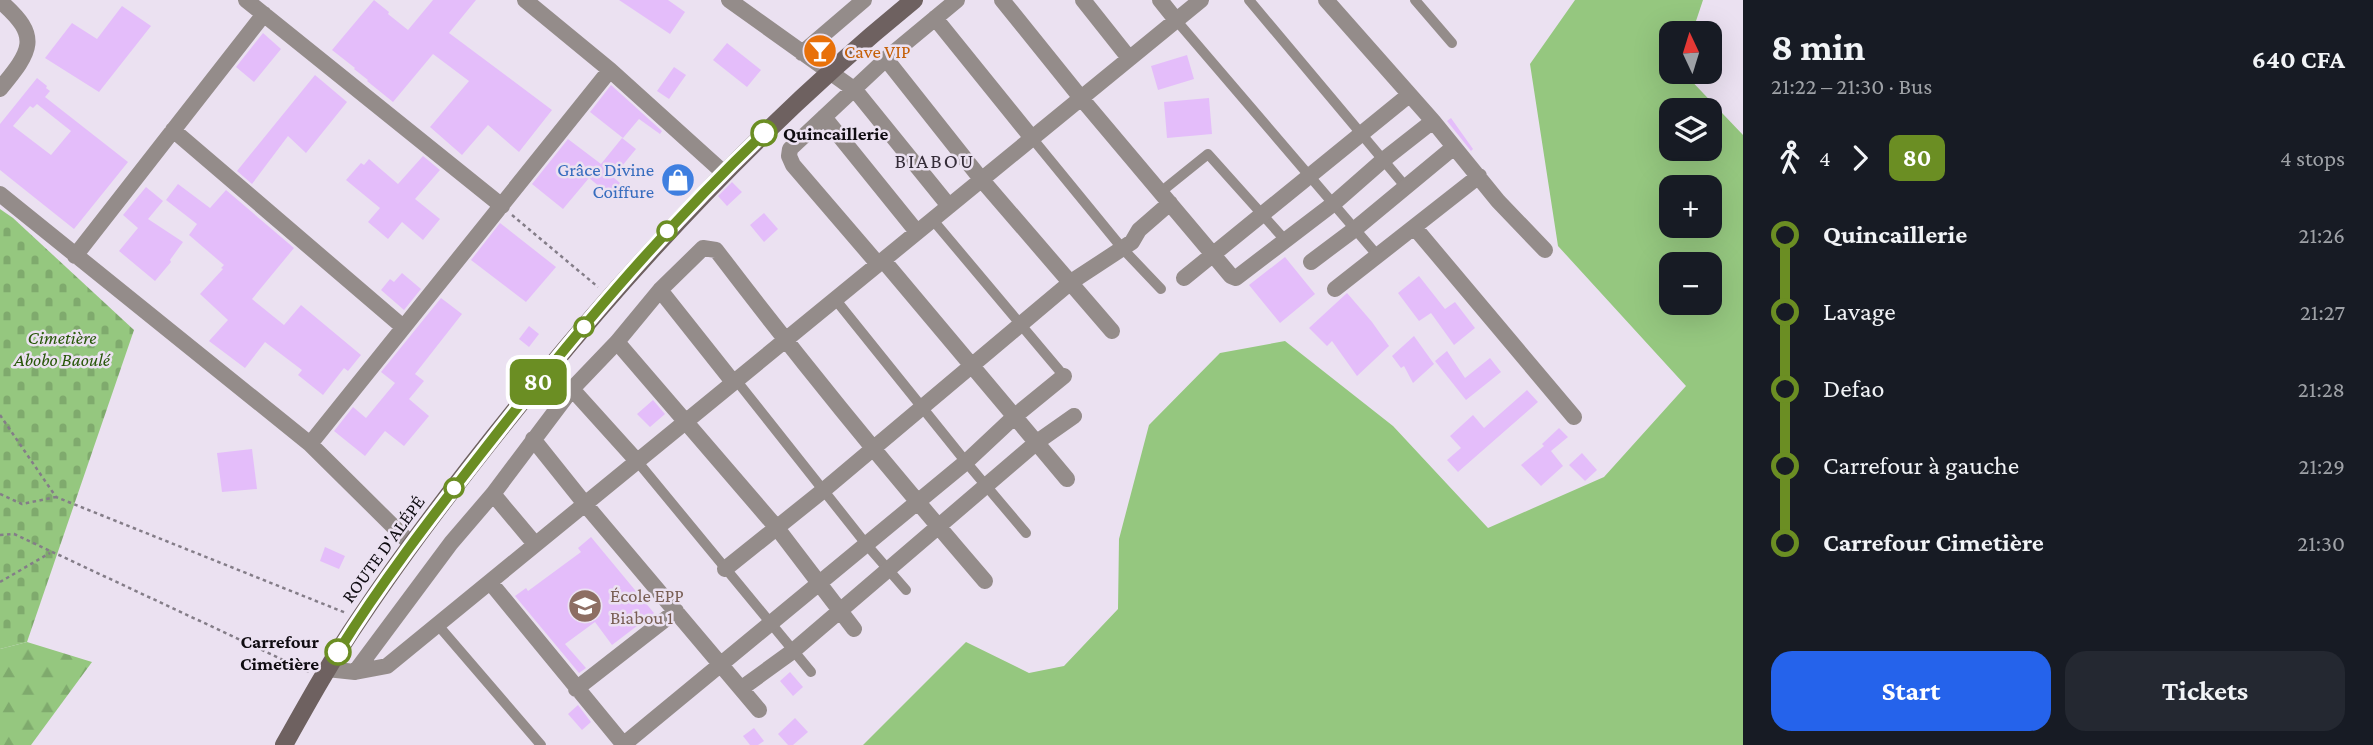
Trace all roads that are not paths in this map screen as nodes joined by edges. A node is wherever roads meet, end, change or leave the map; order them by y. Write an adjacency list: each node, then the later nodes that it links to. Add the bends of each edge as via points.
1 (246, 0): 15 (street)
2 (525, 0): 22 (street)
3 (729, 0): 19 (street)
4 (864, 0): 19 (street)
5 (914, 0): 23 (main road, ROUTE D'ALÉPÉ)
6 (957, 0): 16 (street)
7 (1002, 0): 27 (street)
8 (1083, 0): 20 (street)
9 (1160, 0): 17 (street)
10 (1200, 0): 17 (street)
11 (1250, 0): 31 (street)
12 (1326, 0): 26 (street)
13 (1415, 0): 18 (street)
14 (0, 1): 24 (street, via 27,30 28,47)
15 (264, 14): 30 (street); 43 (street)
16 (935, 18): 21 (street); 32 (street)
17 (1176, 20): 20 (street); 36 (street)
18 (1452, 43)
19 (802, 53): 23 (street)
20 (1129, 58): 27 (street)
21 (886, 59): 25 (street); 38 (street)
22 (610, 70): 35 (street); 43 (street)
23 (829, 73): 25 (street); 35 (main road, ROUTE D'ALÉPÉ)
24 (0, 89)
25 (855, 90): 28 (street); 44 (street)
26 (1409, 96): 29 (street); 31 (street)
27 (1080, 98): 32 (street); 41 (street)
28 (824, 117): 49 (street); 56 (street, via 790,149 789,156)
29 (1433, 121): 33 (street); 34 (street)
30 (173, 130): 54 (street); 65 (street)
31 (1361, 135): 34 (street); 36 (street)
32 (1031, 138): 38 (street); 51 (street)
33 (1454, 147): 37 (street); 39 (street)
34 (1382, 161): 39 (street); 42 (street)
35 (724, 173): 93 (main road, ROUTE D'ALÉPÉ, via 609,296)
36 (1311, 176): 42 (street); 45 (street)
37 (1479, 176): 47 (street); 52 (street)
38 (981, 179): 44 (street); 59 (street)
39 (1405, 186): 48 (street)
40 (0, 194): 54 (street)
41 (1166, 197): 45 (street, via 1208,154); 51 (street, via 1132,242); 53 (street)
42 (1333, 204): 48 (street); 50 (street)
43 (502, 206): 65 (street)
44 (949, 206): 46 (street)
45 (1262, 216): 50 (street); 53 (street)
46 (932, 219): 49 (street); 64 (street)
47 (1415, 228): 55 (street); 76 (street)
48 (1355, 229): 55 (street); 57 (street)
49 (917, 232): 56 (street)
50 (1286, 242): 53 (street, via 1236,278)
51 (1122, 248): 59 (street); 60 (street)
52 (1545, 250)
53 (1214, 255): 58 (street)
54 (75, 256): 80 (street)
55 (1377, 256): 61 (street)
56 (880, 262): 63 (street); 69 (street)
57 (1311, 262)
58 (1184, 278)
59 (1071, 282): 64 (street); 66 (street)
60 (1161, 289)
61 (1335, 289)
62 (660, 290): 67 (street, via 703,248 710,247); 68 (street); 71 (street)
63 (835, 299): 67 (street); 73 (street)
64 (1021, 325): 69 (street); 70 (street)
65 (403, 327): 80 (street)
66 (1112, 331)
67 (785, 340): 71 (street); 81 (street)
68 (617, 342): 72 (street); 77 (street)
69 (971, 365): 73 (street); 74 (street)
70 (1064, 376): 74 (street)
71 (735, 381): 77 (street); 86 (street)
72 (572, 389): 78 (street); 82 (street)
73 (923, 408): 81 (street); 83 (street)
74 (1015, 416): 79 (street); 83 (street)
75 (1074, 416): 79 (street)
76 (1574, 416)
77 (685, 422): 82 (street); 90 (street)
78 (533, 439): 87 (street); 89 (street)
79 (1037, 442): 84 (street); 85 (street)
80 (310, 444): 93 (street)
81 (874, 448): 86 (street); 88 (street)
82 (637, 461): 89 (street); 96 (street)
83 (966, 462): 85 (street); 88 (street)
84 (1067, 479)
85 (986, 486): 91 (street); 92 (street)
86 (824, 489): 90 (street); 95 (street)
87 (493, 494): 94 (street); 109 (street)
88 (916, 502): 91 (street); 95 (street)
89 (585, 504): 94 (street); 103 (street)
90 (777, 528): 96 (street); 100 (street)
91 (939, 528): 97 (street); 98 (street)
92 (1027, 533)
93 (411, 544): 111 (main road, ROUTE D'ALÉPÉ)
94 (535, 544): 99 (street)
95 (866, 544): 97 (street); 100 (street)
96 (724, 569): 104 (street)
97 (888, 569): 101 (street); 102 (street)
98 (985, 581)
99 (490, 582): 105 (street); 113 (street)
100 (820, 583): 102 (street); 104 (street)
101 (906, 590)
102 (840, 610): 106 (street); 107 (street)
103 (676, 611): 108 (street); 113 (street)
104 (769, 623): 107 (street); 108 (street)
105 (438, 624): 109 (street, via 387,666); 116 (street)
106 (854, 629)
107 (793, 651): 110 (street); 112 (street)
108 (721, 663): 112 (street); 117 (street)
109 (355, 672): 111 (street)
110 (811, 672)
111 (324, 673): 115 (main road, ROUTE D'ALÉPÉ)
112 (742, 688): 114 (street)
113 (576, 689): 117 (street)
114 (760, 710)
115 (284, 745)
116 (541, 745)
117 (623, 745)

